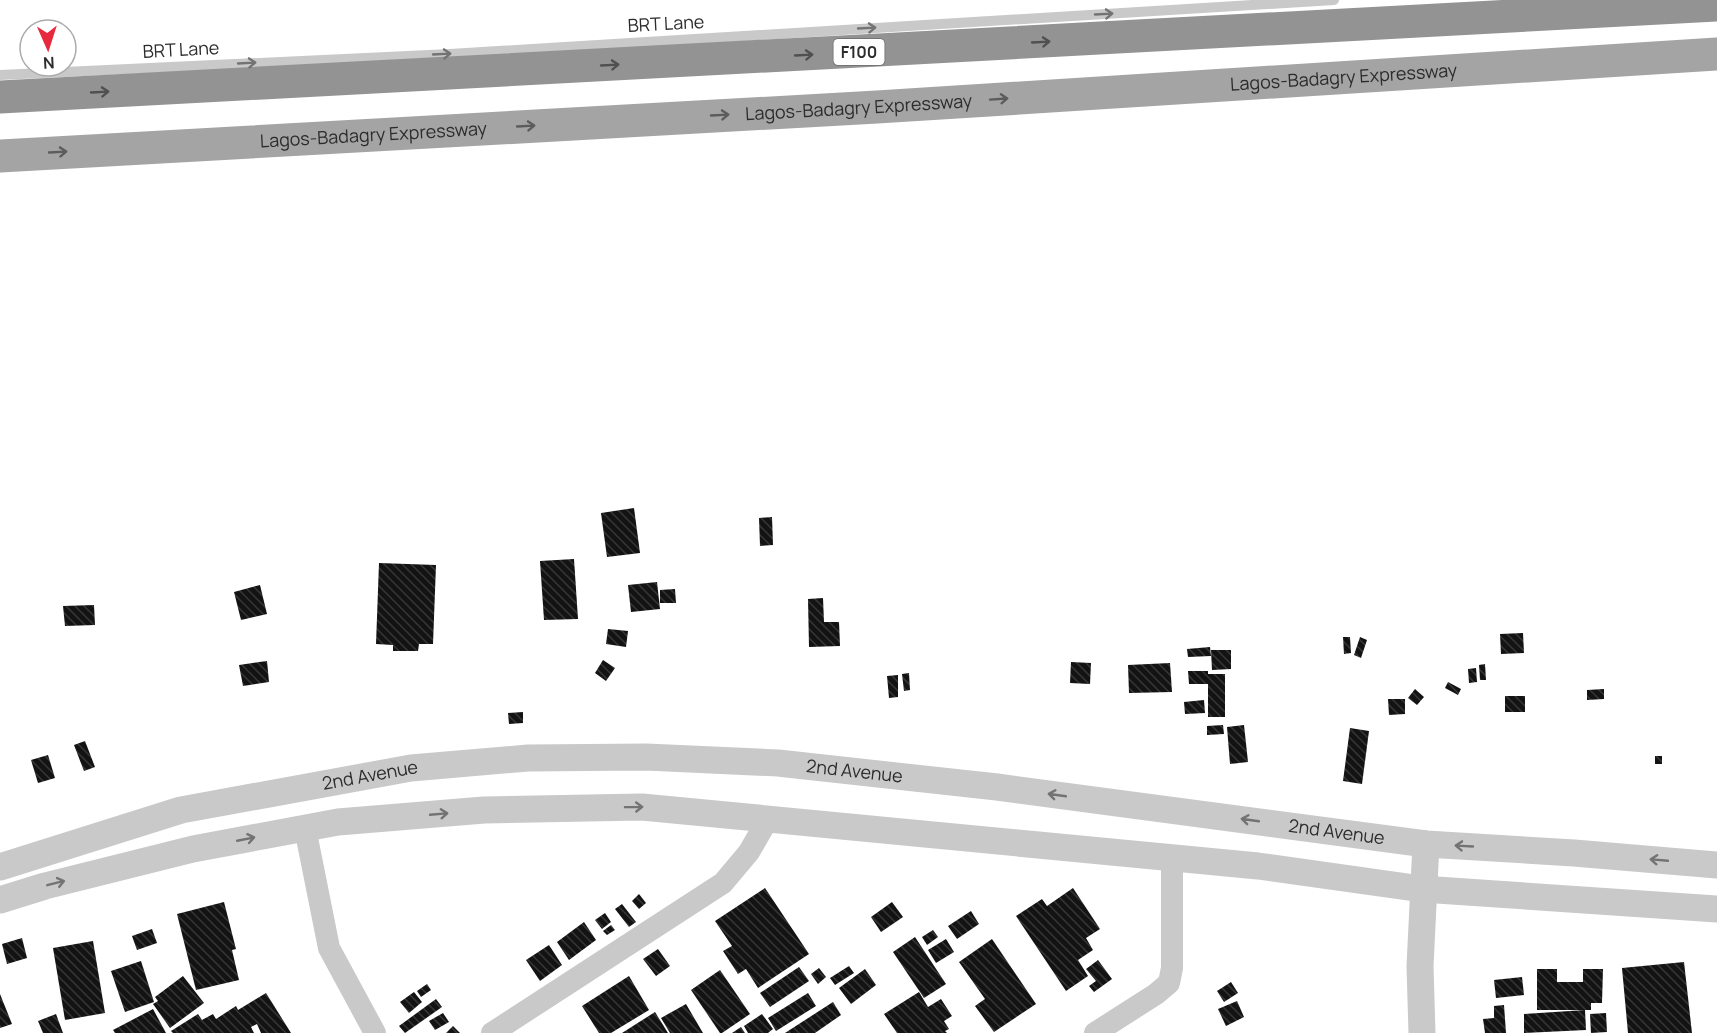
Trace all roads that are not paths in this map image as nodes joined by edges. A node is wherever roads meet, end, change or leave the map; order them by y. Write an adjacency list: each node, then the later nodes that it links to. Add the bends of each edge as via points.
1 (1334, 0): 4 (lane, BRT Lane, one-way to 1, via 462,53)
2 (1717, 4): 5 (highway, F100, one-way to 2)
3 (1717, 54): 6 (main road, Lagos-Badagry Expressway, one-way to 3)
4 (0, 75)
5 (0, 97)
6 (0, 156)
7 (768, 819): 8 (street, one-way to 7, via 484,810 642,807); 10 (street); 17 (street, via 750,852 723,883)
8 (305, 828): 14 (street, one-way to 8, via 193,849); 16 (street, via 329,948)
9 (1426, 844): 11 (street, 2nd Avenue, one-way to 9); 12 (street, 2nd Avenue, one-way to 12, via 998,787 778,763 646,757 528,758 411,768 181,810); 13 (street)
10 (1172, 857): 13 (street); 18 (street, via 1169,983)
11 (1717, 865)
12 (0, 867)
13 (1422, 889): 15 (street); 19 (street)
14 (0, 900)
15 (1717, 909)
16 (375, 1033)
17 (492, 1033)
18 (1095, 1033)
19 (1422, 1033)

